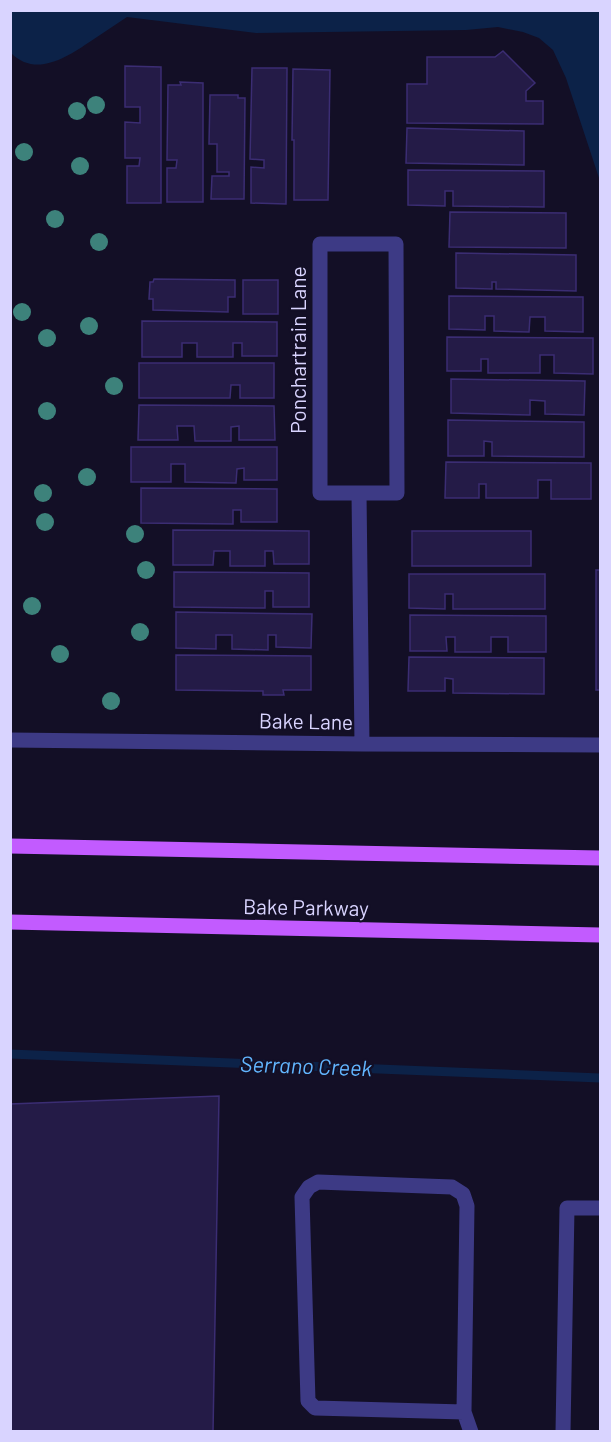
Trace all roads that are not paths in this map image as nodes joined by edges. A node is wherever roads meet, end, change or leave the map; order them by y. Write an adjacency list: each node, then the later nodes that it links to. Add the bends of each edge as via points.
1 (359, 493): 1 (street, Ponchartrain Lane, via 397,493 396,244 320,244 320,493); 3 (street)
2 (10, 740): 3 (street, Bake Lane)
3 (362, 744): 4 (street, Bake Lane)
4 (600, 745)
5 (10, 846): 6 (main road)
6 (600, 858)
7 (10, 922): 8 (main road, Bake Parkway)
8 (600, 935)
9 (600, 1208): 12 (street, via 567,1208)
10 (464, 1412): 10 (street, via 468,1206 463,1194 452,1187 318,1182 309,1187 302,1197 308,1401 315,1408); 11 (street)
11 (471, 1431)
12 (563, 1431)

